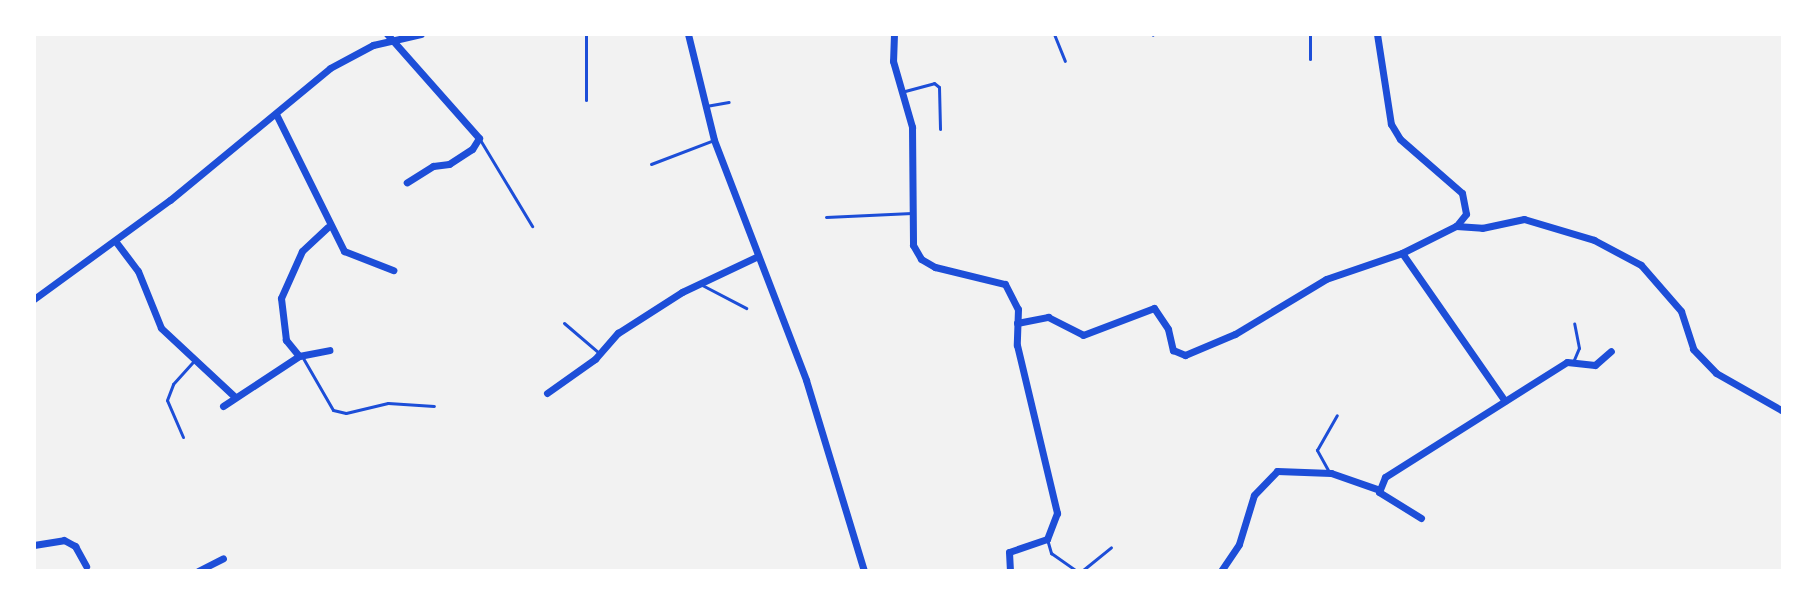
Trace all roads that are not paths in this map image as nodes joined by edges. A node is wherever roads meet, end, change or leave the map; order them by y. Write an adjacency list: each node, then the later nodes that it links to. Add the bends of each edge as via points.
1 (421, 34): 8 (street)
2 (586, 34): 12 (lane)
3 (688, 34): 14 (street)
4 (894, 34): 11 (street, via 893,61)
5 (1054, 34): 10 (lane)
6 (1310, 34): 9 (lane)
7 (1377, 34): 24 (street, via 1391,124 1400,139 1462,193 1466,214)
8 (389, 36): 15 (street, via 346,57); 17 (street)
9 (1310, 59)
10 (1065, 61)
11 (905, 91): 16 (lane, via 934,83 939,87); 21 (street, via 914,165)
12 (586, 100)
13 (729, 102): 14 (lane)
14 (706, 106): 18 (street)
15 (276, 114): 25 (street); 26 (street)
16 (940, 129)
17 (479, 138): 20 (street, via 449,164 433,166); 23 (lane)
18 (714, 140): 19 (lane); 28 (street)
19 (651, 164)
20 (407, 182)
21 (912, 213): 22 (lane); 34 (street, via 913,245 921,259 1005,284 1015,296)
22 (826, 217)
23 (532, 226)
24 (1456, 226): 27 (street); 47 (street, via 1482,228 1524,219 1594,240 1641,265 1671,297 1693,349 1716,373)
25 (328, 227): 29 (street, via 344,251); 39 (street, via 302,251 281,298 286,340)
26 (116, 242): 31 (street); 40 (street, via 143,280 161,328)
27 (1402, 253): 34 (street, via 1326,279 1235,334 1185,355 1173,350 1168,329 1154,308 1083,335 1048,317); 44 (street)
28 (758, 256): 30 (street); 60 (street, via 806,380)
29 (393, 270)
30 (702, 285): 32 (lane); 38 (street, via 627,327)
31 (34, 299)
32 (746, 308)
33 (564, 323): 38 (lane)
34 (1017, 323): 53 (street, via 1017,345 1056,495 1054,530)
35 (1574, 323): 41 (lane, via 1579,348)
36 (329, 350): 39 (street)
37 (1611, 351): 41 (street, via 1595,365)
38 (599, 353): 42 (street)
39 (300, 355): 43 (street); 46 (lane, via 333,410 346,413 388,403)
40 (193, 362): 43 (street); 49 (lane, via 173,384 167,400)
41 (1573, 362): 44 (street)
42 (547, 393)
43 (235, 397): 45 (street)
44 (1505, 401): 51 (street, via 1396,469)
45 (223, 406)
46 (434, 406)
47 (1783, 411)
48 (1337, 415): 50 (lane, via 1317,450 1317,459)
49 (183, 437)
50 (1331, 473): 51 (street); 62 (street, via 1277,471 1254,495 1239,544)
51 (1377, 489): 52 (street, via 1395,506)
52 (1421, 518)
53 (1047, 539): 55 (lane, via 1051,553 1075,570 1083,570); 61 (street, via 1014,547)
54 (34, 545): 57 (street, via 64,540 75,546)
55 (1111, 547)
56 (223, 558): 58 (street)
57 (86, 566)
58 (211, 568): 59 (street)
59 (198, 571)
60 (864, 571)
61 (1010, 571)
62 (1221, 571)

